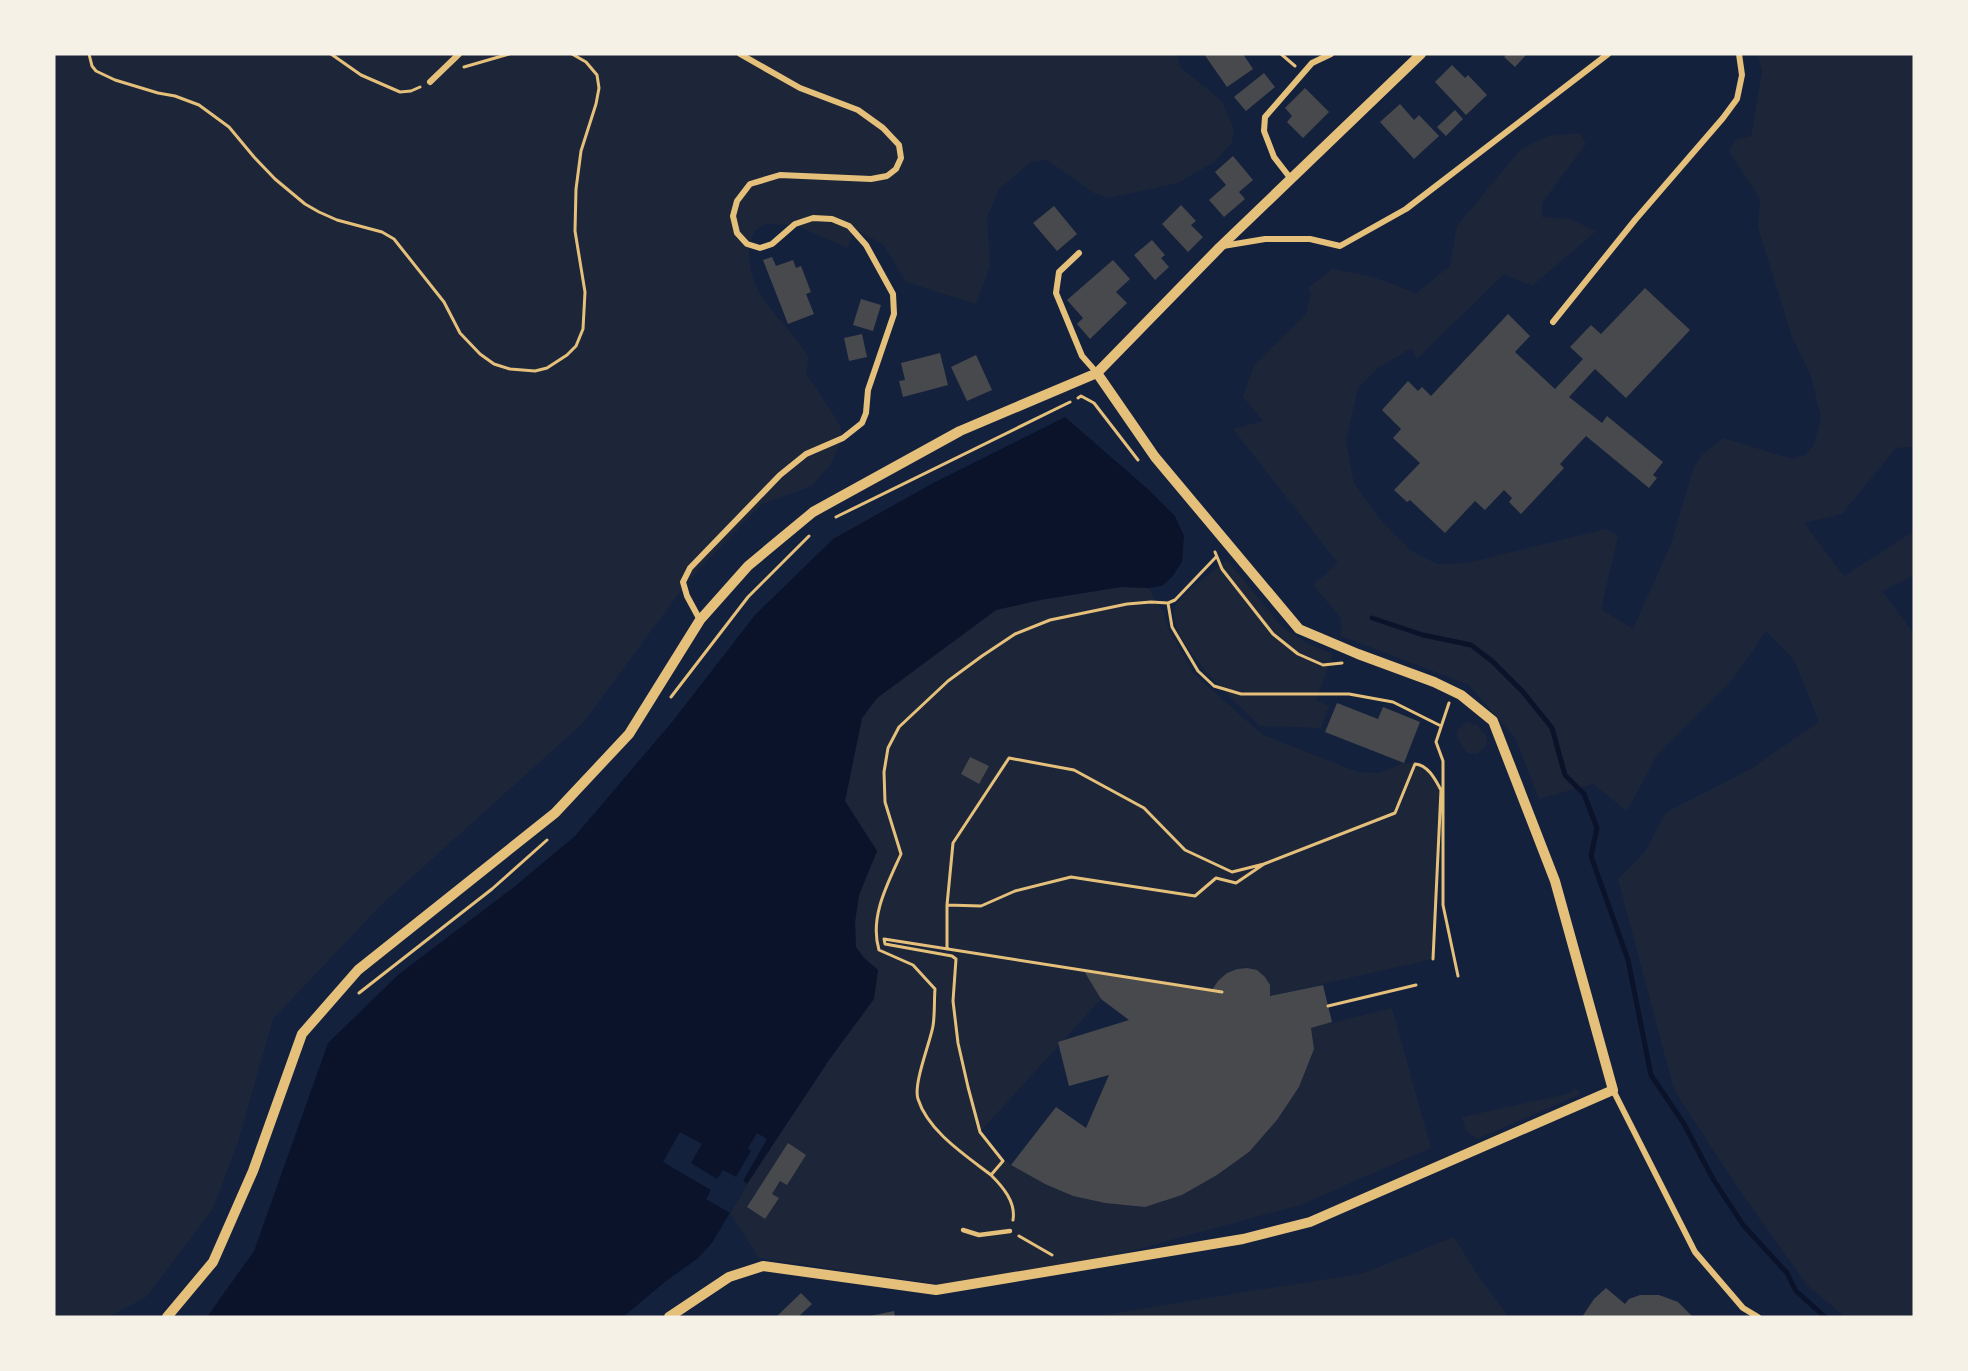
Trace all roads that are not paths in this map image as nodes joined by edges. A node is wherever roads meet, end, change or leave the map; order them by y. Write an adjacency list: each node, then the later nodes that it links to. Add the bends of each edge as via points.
1 (459, 54): 7 (street)
2 (740, 54): 13 (street, via 800,88 858,110 899,145 901,158 887,176 871,179 780,175 750,184 737,201 733,216 737,233 747,244 760,248 772,244 795,224 813,218 832,219 849,226 866,245 893,294 894,314 868,390 862,423 843,438 806,454 780,475 690,567 683,582)
3 (1331, 54): 8 (street, via 1312,63 1265,117 1264,131 1274,157)
4 (1421, 54): 8 (street)
5 (1608, 54): 9 (street, via 1406,209 1340,246 1310,239 1264,239)
6 (1739, 54): 11 (street, via 1742,75 1737,99)
7 (430, 82)
8 (1291, 178): 9 (street)
9 (1220, 247): 12 (street)
10 (1079, 253): 12 (street, via 1059,272 1056,292 1082,356)
11 (1553, 322)
12 (1097, 373): 13 (street, via 960,431 813,512 748,566); 14 (street, via 1155,457 1299,629 1434,682 1461,695 1493,721 1555,881)
13 (700, 620): 17 (street, via 629,734 555,813 358,970 302,1034 253,1171 213,1262)
14 (1613, 1090): 18 (street, via 1310,1222 1243,1239 936,1290 763,1266 729,1277); 19 (street, via 1695,1252 1743,1308)
15 (963, 1230): 16 (lane, via 979,1235)
16 (1010, 1231)
17 (167, 1317)
18 (669, 1317)
19 (1758, 1317)

